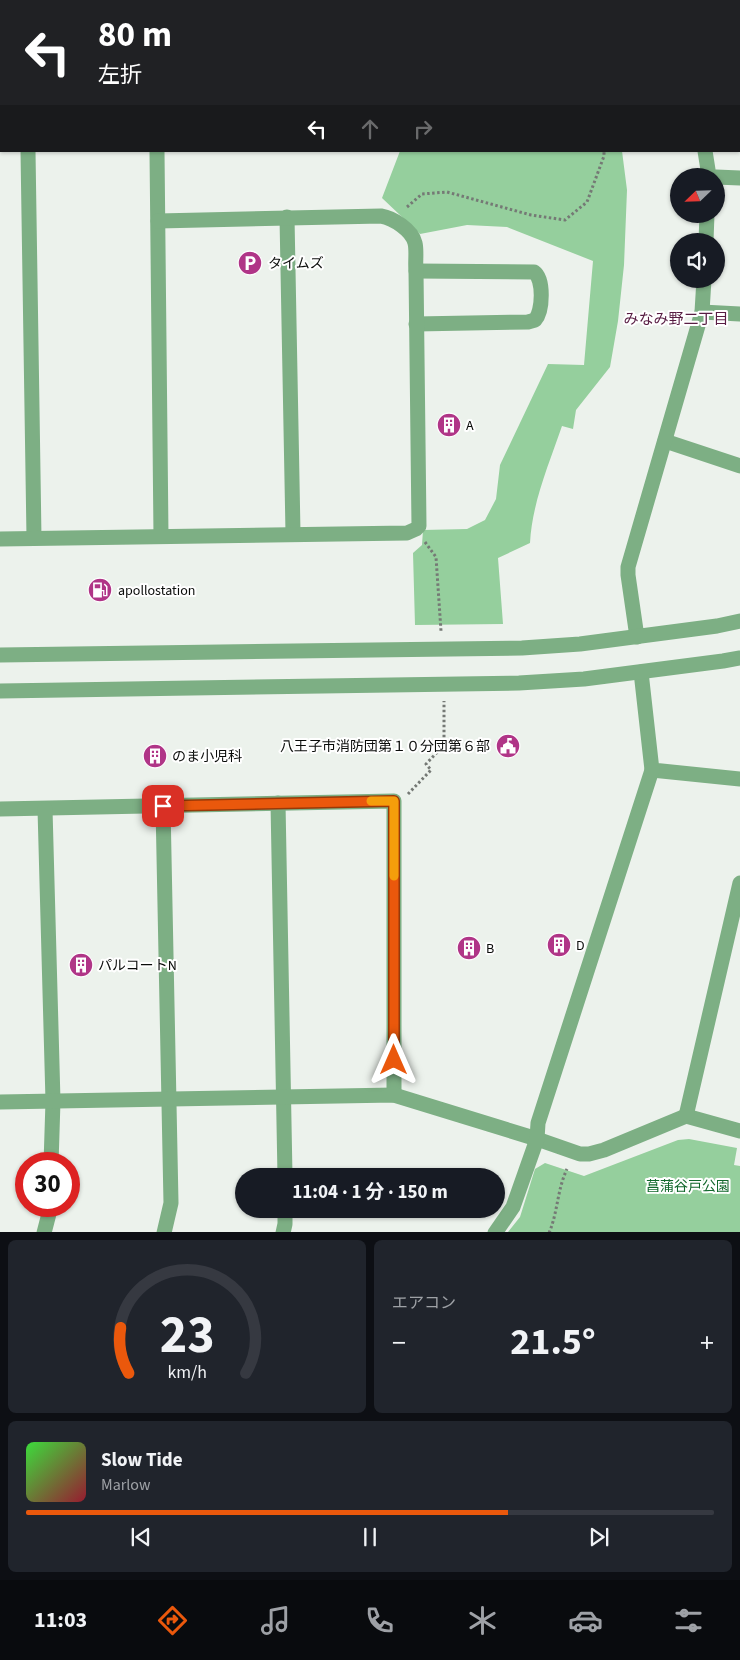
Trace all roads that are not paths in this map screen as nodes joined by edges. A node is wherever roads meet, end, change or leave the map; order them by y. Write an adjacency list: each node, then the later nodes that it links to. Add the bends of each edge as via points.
1 (28, 152): 18 (street)
2 (157, 152): 8 (street)
3 (705, 152): 4 (street)
4 (708, 168)
5 (725, 177): 6 (street)
6 (740, 178)
7 (287, 218): 8 (street); 9 (street, via 381,216 393,219 414,241); 16 (street)
8 (158, 221): 17 (street)
9 (416, 271): 13 (street); 13 (street, via 534,272 540,279 541,311 535,320 528,322)
10 (703, 288): 11 (street)
11 (702, 312): 12 (street); 14 (street)
12 (740, 314)
13 (416, 324): 16 (street, via 419,526 407,532)
14 (664, 441): 15 (street); 21 (street, via 627,571)
15 (740, 466)
16 (292, 533): 17 (street)
17 (161, 536): 18 (street)
18 (34, 538): 19 (street)
19 (0, 539)
20 (740, 621): 21 (street)
21 (637, 637): 22 (street, via 522,648)
22 (0, 655)
23 (740, 658): 24 (street)
24 (641, 672): 25 (street, via 519,683); 26 (street)
25 (0, 691)
26 (652, 770): 27 (street); 40 (street, via 538,1123)
27 (740, 781)
28 (278, 804): 29 (street); 33 (street, via 394,801); 34 (street)
29 (163, 806): 31 (street); 35 (street)
30 (0, 809): 31 (street)
31 (45, 809): 36 (street)
32 (740, 883): 38 (street)
33 (394, 1095): 34 (street); 40 (street)
34 (284, 1098): 35 (street); 42 (street)
35 (169, 1100): 36 (street); 46 (street, via 171,1202)
36 (53, 1101): 37 (street); 41 (street)
37 (0, 1102)
38 (686, 1116): 39 (street); 40 (street, via 589,1154 569,1152)
39 (740, 1131)
40 (537, 1139): 48 (street, via 513,1207)
41 (51, 1152)
42 (285, 1168)
43 (49, 1217): 45 (street)
44 (285, 1218): 47 (street)
45 (44, 1232)
46 (164, 1232)
47 (283, 1232)
48 (495, 1232)

